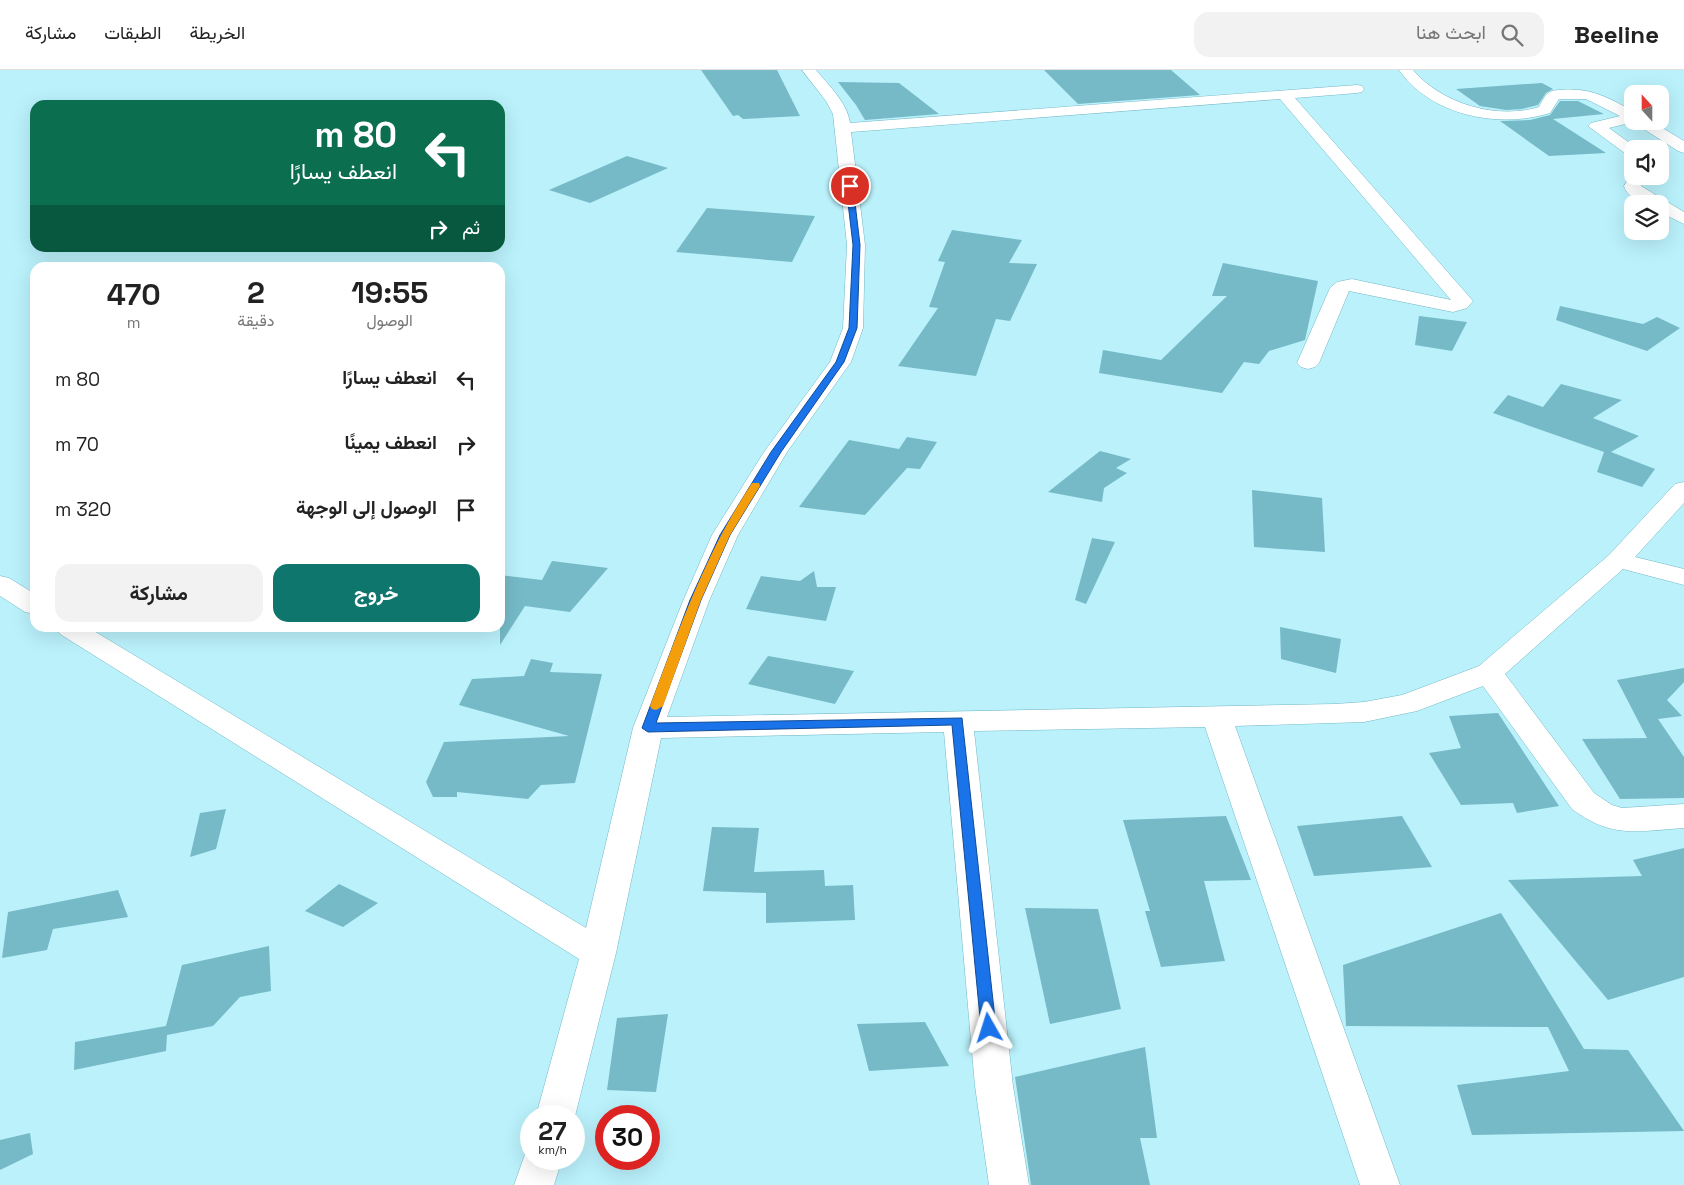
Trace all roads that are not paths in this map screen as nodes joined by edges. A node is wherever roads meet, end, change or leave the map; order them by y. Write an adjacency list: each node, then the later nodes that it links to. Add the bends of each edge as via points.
1 (809, 70): 7 (street, via 833,100 841,114)
2 (1406, 70): 5 (street, via 1439,97 1472,112 1538,112 1545,110 1556,95 1582,94 1596,97)
3 (1356, 89): 4 (street)
4 (1283, 94): 7 (street); 15 (street, via 1463,301 1453,306 1344,286 1340,288)
5 (1624, 113)
6 (1624, 119): 9 (street, via 1596,126)
7 (843, 128): 25 (street, via 856,245 853,328 840,362 776,452 725,535 696,600)
8 (1655, 130): 10 (street)
9 (1624, 145)
10 (1684, 148)
11 (1633, 185): 12 (street, via 1632,188)
12 (1644, 195)
13 (1669, 210): 14 (street)
14 (1684, 219)
15 (1308, 363)
16 (1684, 489): 17 (street)
17 (1618, 560): 18 (street); 22 (street)
18 (1684, 577)
19 (0, 584): 20 (street)
20 (30, 603)
21 (77, 632): 27 (street)
22 (1489, 673): 23 (street, via 1407,704 1364,712); 26 (street, via 1583,801 1601,814 1622,820)
23 (1217, 718): 24 (street); 32 (street)
24 (958, 721): 25 (street); 31 (street, via 994,1086)
25 (648, 728): 27 (street)
26 (1684, 816)
27 (598, 952): 28 (street)
28 (558, 1105)
29 (539, 1170): 30 (street)
30 (534, 1185)
31 (1009, 1185)
32 (1380, 1185)

